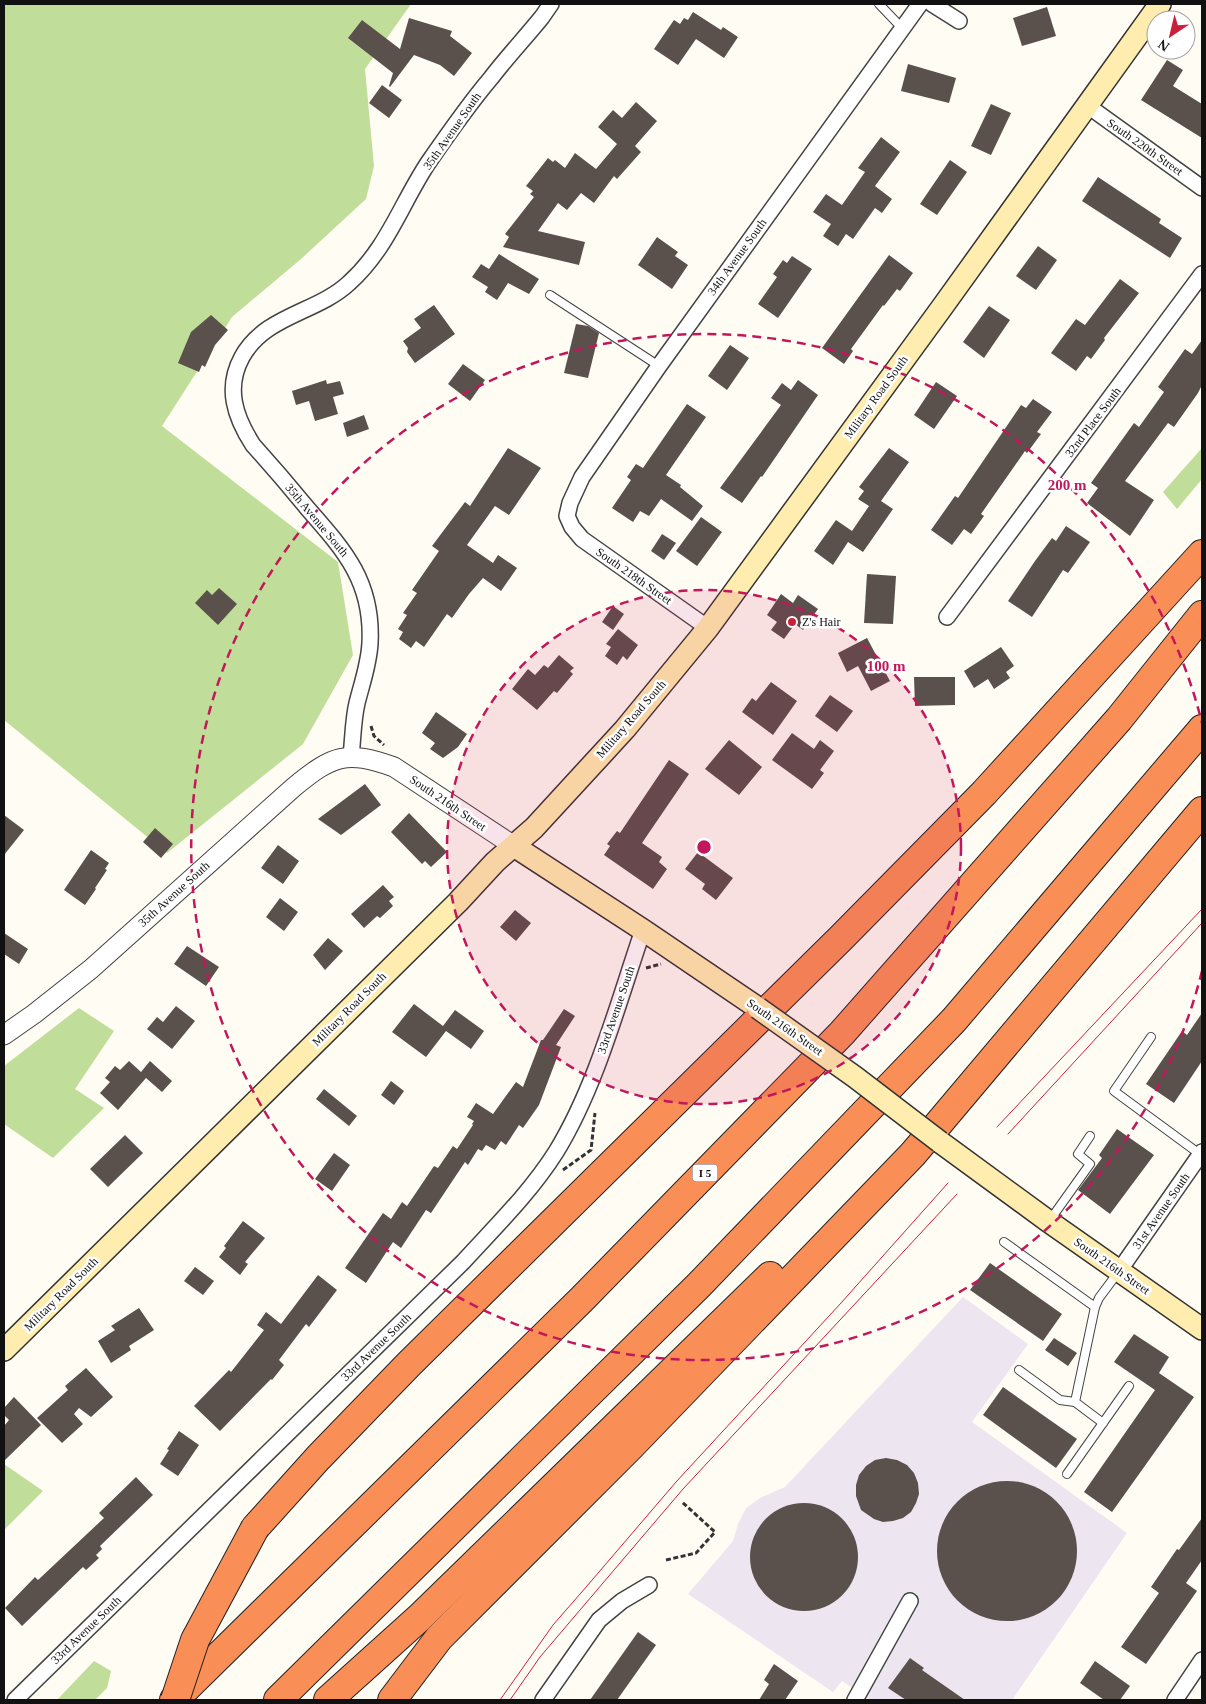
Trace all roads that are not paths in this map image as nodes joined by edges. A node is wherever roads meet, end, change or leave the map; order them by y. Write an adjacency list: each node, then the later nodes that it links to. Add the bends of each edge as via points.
1 (551, 4): 19 (street, 35th Avenue South, via 453,128 366,266 331,297 274,324 259,335 242,357 233,382 235,406 244,431 338,542 356,570 366,599 370,644 357,705)
2 (880, 4): 7 (lane)
3 (920, 4): 7 (street, 34th Avenue South)
4 (932, 4): 6 (street)
5 (1160, 4): 8 (main road, Military Road South)
6 (959, 21)
7 (902, 28): 12 (street, 34th Avenue South)
8 (1088, 106): 9 (street, South 220th Street); 17 (main road, Military Road South)
9 (1202, 188)
10 (1202, 274): 16 (street, 32nd Place South)
11 (550, 295): 12 (lane)
12 (659, 366): 13 (street, 34th Avenue South, via 582,476)
13 (567, 516): 17 (street, South 218th Street, via 582,539)
14 (1202, 554): 43 (highway, bridge, via 984,793 409,1364 255,1528 195,1640)
15 (1202, 615): 43 (highway, I 5, via 1119,719 842,1033 582,1299)
16 (947, 617)
17 (708, 628): 21 (main road, Military Road South, via 625,729)
18 (1202, 729): 44 (highway, via 954,1020 699,1285)
19 (351, 756): 21 (street, South 216th Street, via 394,768); 24 (street, 35th Avenue South, via 318,768 91,969)
20 (1202, 810): 23 (highway)
21 (514, 846): 22 (main road, South 216th Street); 33 (main road, Military Road South)
22 (644, 930): 28 (main road, South 216th Street, bridge, via 855,1076); 42 (street, 33rd Avenue South, via 576,1115 556,1152 525,1193 456,1269)
23 (1083, 950): 45 (highway, via 897,1152 419,1618); 46 (highway, via 913,1154 440,1638)
24 (4, 1035)
25 (1151, 1037): 27 (lane, via 1114,1091)
26 (1090, 1136): 28 (lane, via 1078,1154 1090,1164)
27 (1201, 1154): 30 (street, 31st Avenue South)
28 (1048, 1221): 30 (main road, South 216th Street)
29 (1004, 1242): 31 (lane)
30 (1119, 1271): 31 (lane); 32 (main road, South 216th Street)
31 (1095, 1307): 36 (lane)
32 (1202, 1328)
33 (4, 1350)
34 (1019, 1370): 36 (lane, via 1060,1400)
35 (1129, 1386): 37 (lane)
36 (1075, 1402): 37 (lane)
37 (1103, 1423): 38 (lane)
38 (1067, 1474)
39 (649, 1585): 47 (street, via 599,1620)
40 (910, 1601): 48 (street)
41 (1202, 1660): 49 (street)
42 (15, 1700)
43 (174, 1700)
44 (278, 1700)
45 (328, 1700)
46 (392, 1700)
47 (543, 1700)
48 (855, 1700)
49 (1175, 1700)

